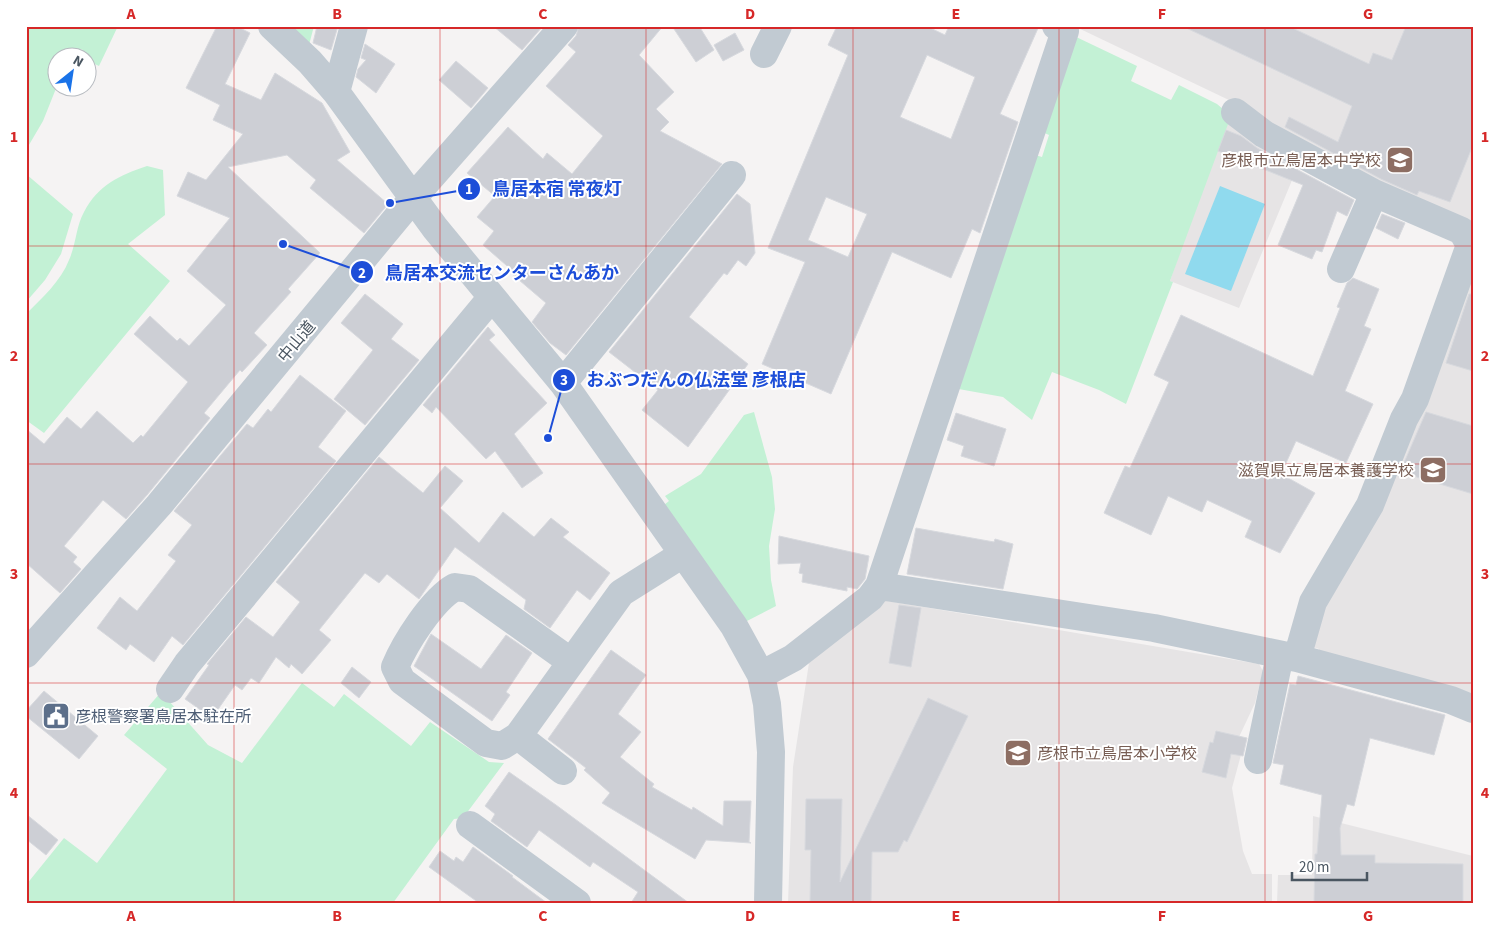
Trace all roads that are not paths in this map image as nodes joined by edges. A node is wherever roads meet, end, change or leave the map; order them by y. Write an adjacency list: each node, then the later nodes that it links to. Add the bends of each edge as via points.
1 (272, 26): 7 (street)
2 (354, 26): 7 (street)
3 (564, 26): 11 (street, 中山道)
4 (778, 26): 6 (street)
5 (1056, 26): 16 (street, via 1065,31)
6 (764, 54)
7 (336, 92): 11 (street)
8 (1236, 112): 10 (street, via 1264,134)
9 (732, 175): 14 (street)
10 (1374, 193): 12 (street); 18 (street, via 1462,231 1470,245 1416,399 1404,420 1370,506 1313,602)
11 (413, 199): 13 (street); 17 (street, 中山道, via 159,505)
12 (1342, 269)
13 (492, 297): 14 (street); 21 (street, via 187,664)
14 (563, 383): 15 (street)
15 (684, 554): 19 (street, via 621,593); 20 (street, via 734,626)
16 (879, 586): 18 (street, via 1154,628); 20 (street, via 870,598 793,658)
17 (26, 654)
18 (1289, 657): 22 (street, via 1451,700); 24 (street)
19 (570, 661): 23 (street); 23 (street, via 469,589 455,587 444,594 401,652 395,667 402,681 486,744 502,746)
20 (761, 675): 28 (street, via 771,752)
21 (170, 689)
22 (1473, 709)
23 (518, 736): 25 (street)
24 (1258, 760)
25 (563, 771)
26 (470, 825): 27 (street)
27 (577, 903)
28 (768, 903)

